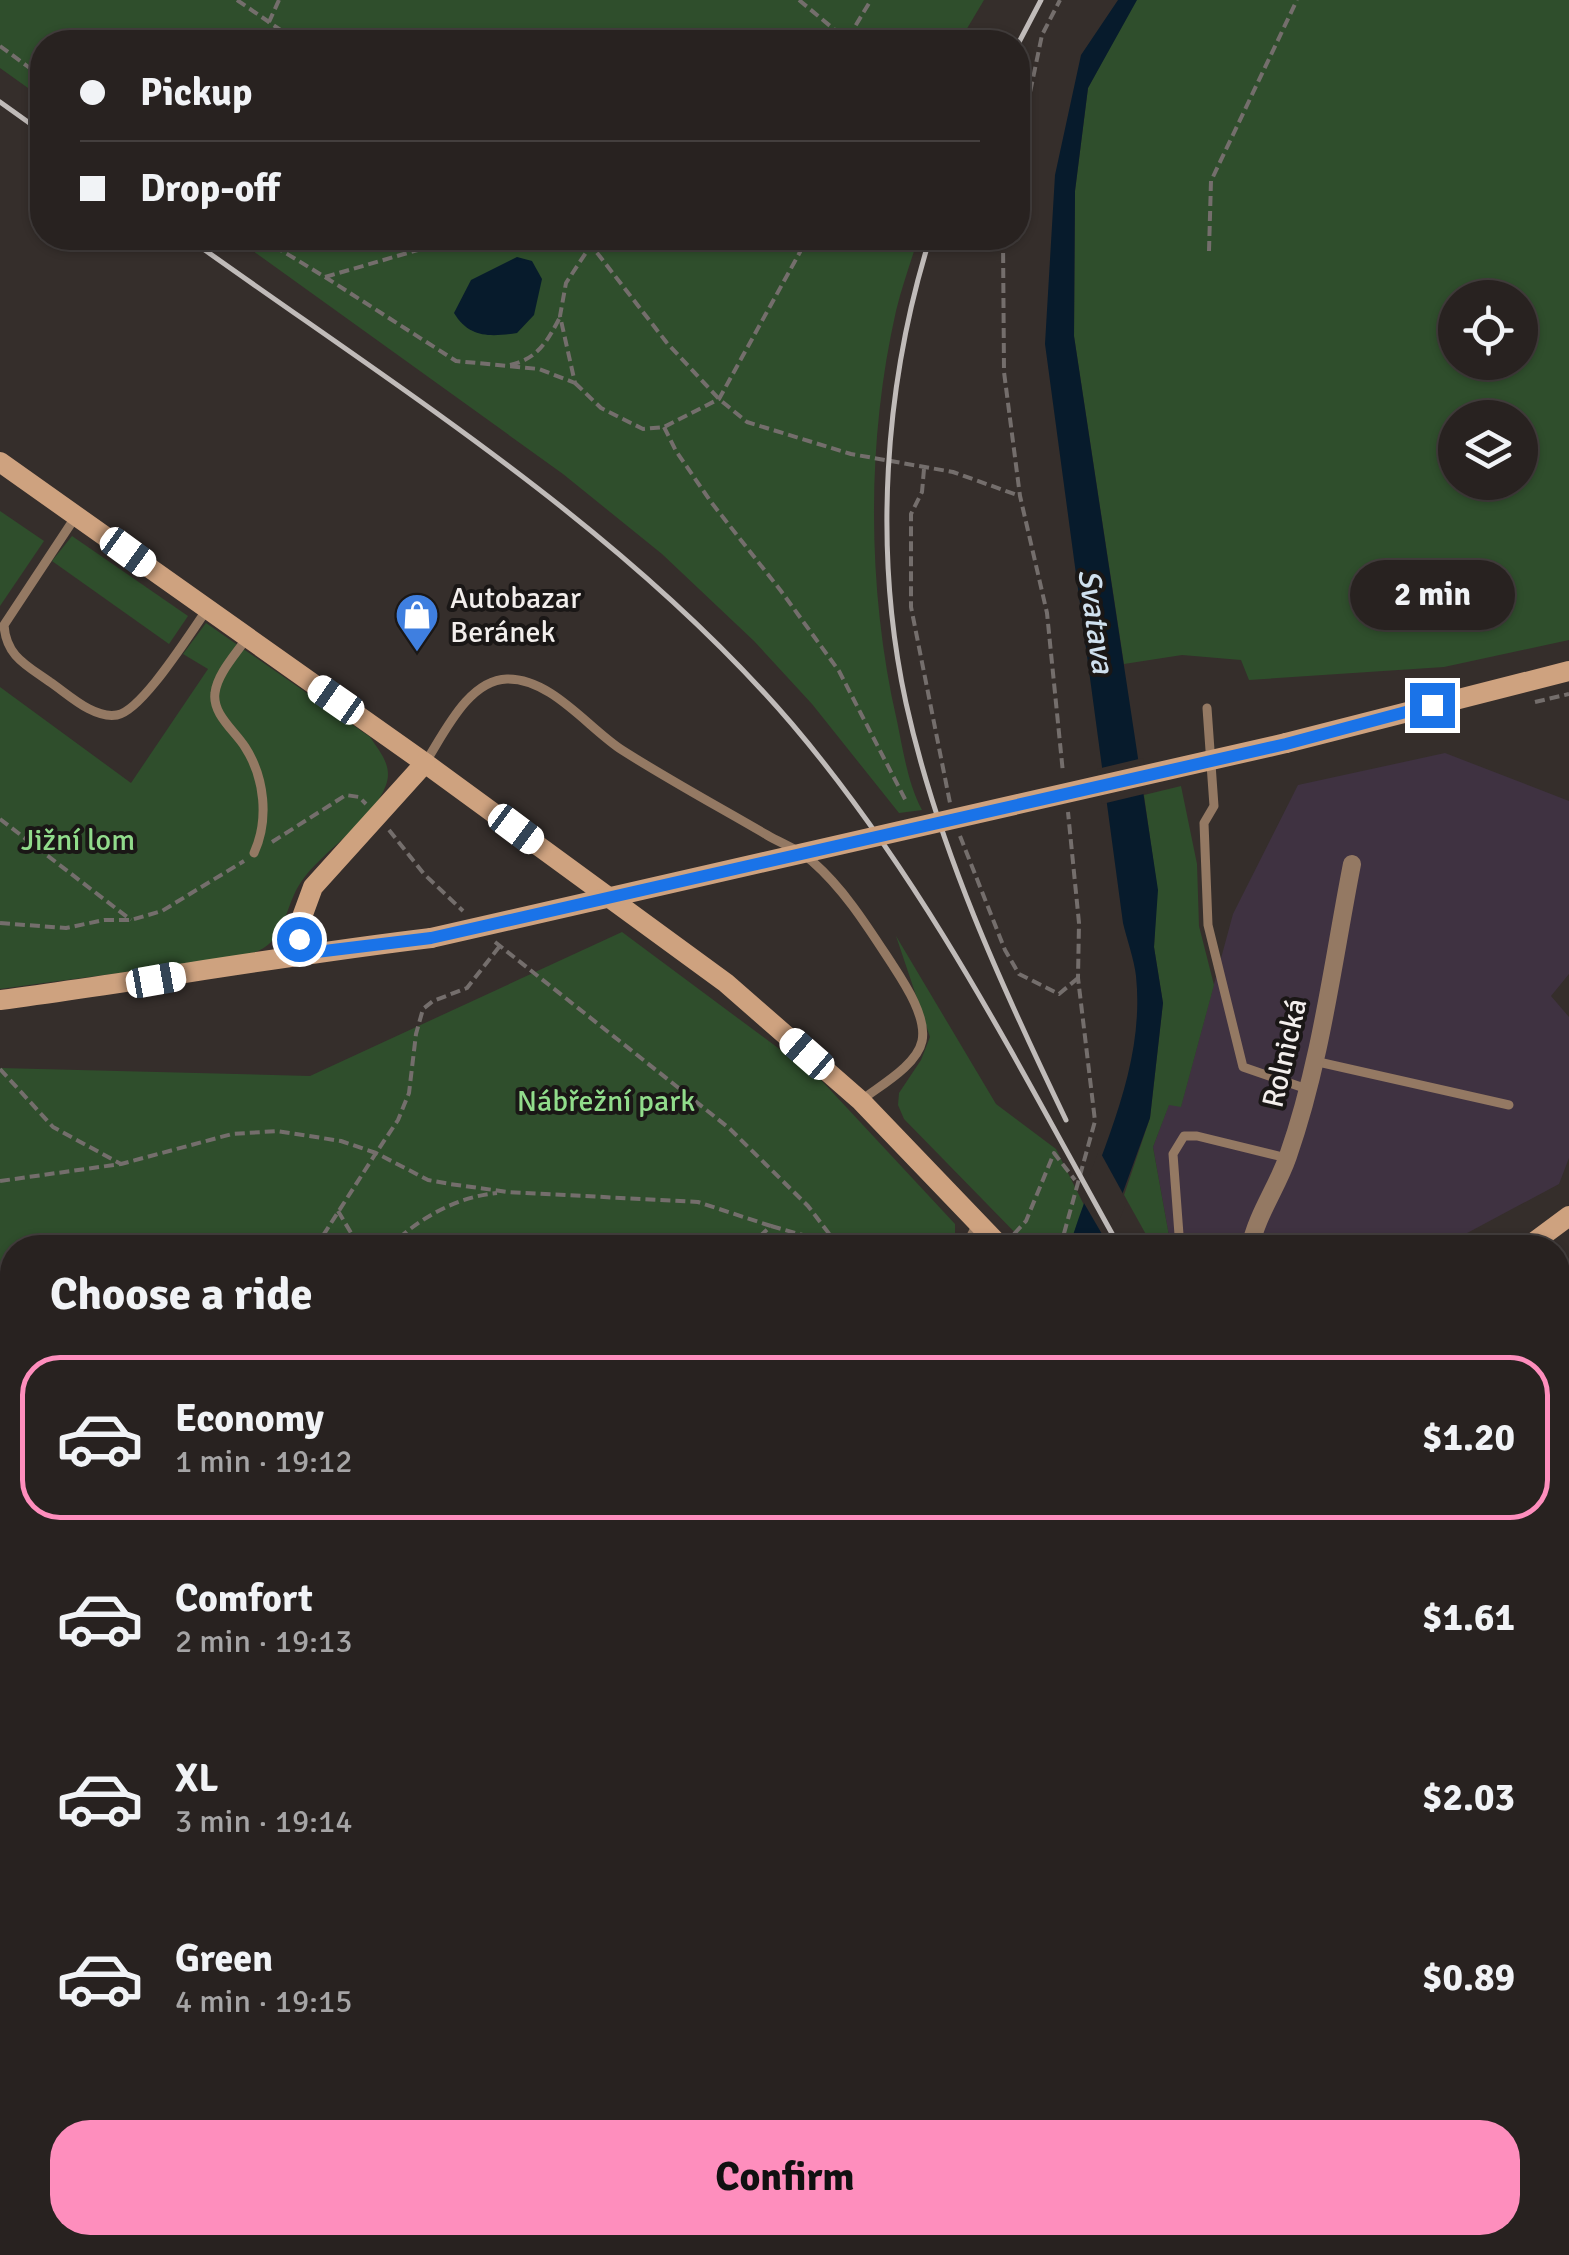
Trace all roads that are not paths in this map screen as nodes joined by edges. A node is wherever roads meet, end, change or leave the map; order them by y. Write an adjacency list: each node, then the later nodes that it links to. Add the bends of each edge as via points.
1 (0, 462): 2 (main road)
2 (76, 515): 3 (main road); 3 (lane, via 4,625 14,657 91,710 117,715 138,705)
3 (208, 609): 4 (main road)
4 (248, 636): 7 (main road); 8 (lane, via 215,692 216,706 257,771 264,820)
5 (1569, 672): 10 (main road, bridge, via 1286,744 431,938)
6 (1208, 708): 13 (lane, via 1214,806 1204,840 1216,966 1243,1066)
7 (425, 763): 10 (main road, via 306,899); 14 (main road, via 726,983); 14 (lane, via 484,685 505,678 527,682 570,706 619,748 812,860 856,910 922,1021 919,1049)
8 (254, 853)
9 (1352, 864): 12 (street, Rolnická)
10 (300, 954): 11 (main road)
11 (0, 1000)
12 (1314, 1060): 13 (street, Rolnická); 15 (lane)
13 (1306, 1089): 16 (street, Rolnická)
14 (861, 1101): 18 (main road)
15 (1510, 1105)
16 (1287, 1158): 21 (lane, via 1184,1136 1172,1154); 22 (street, Rolnická)
17 (1569, 1216): 23 (main road)
18 (977, 1224): 19 (lane); 20 (main road)
19 (972, 1235)
20 (989, 1235)
21 (1179, 1235)
22 (1253, 1235)
23 (1543, 1235)

